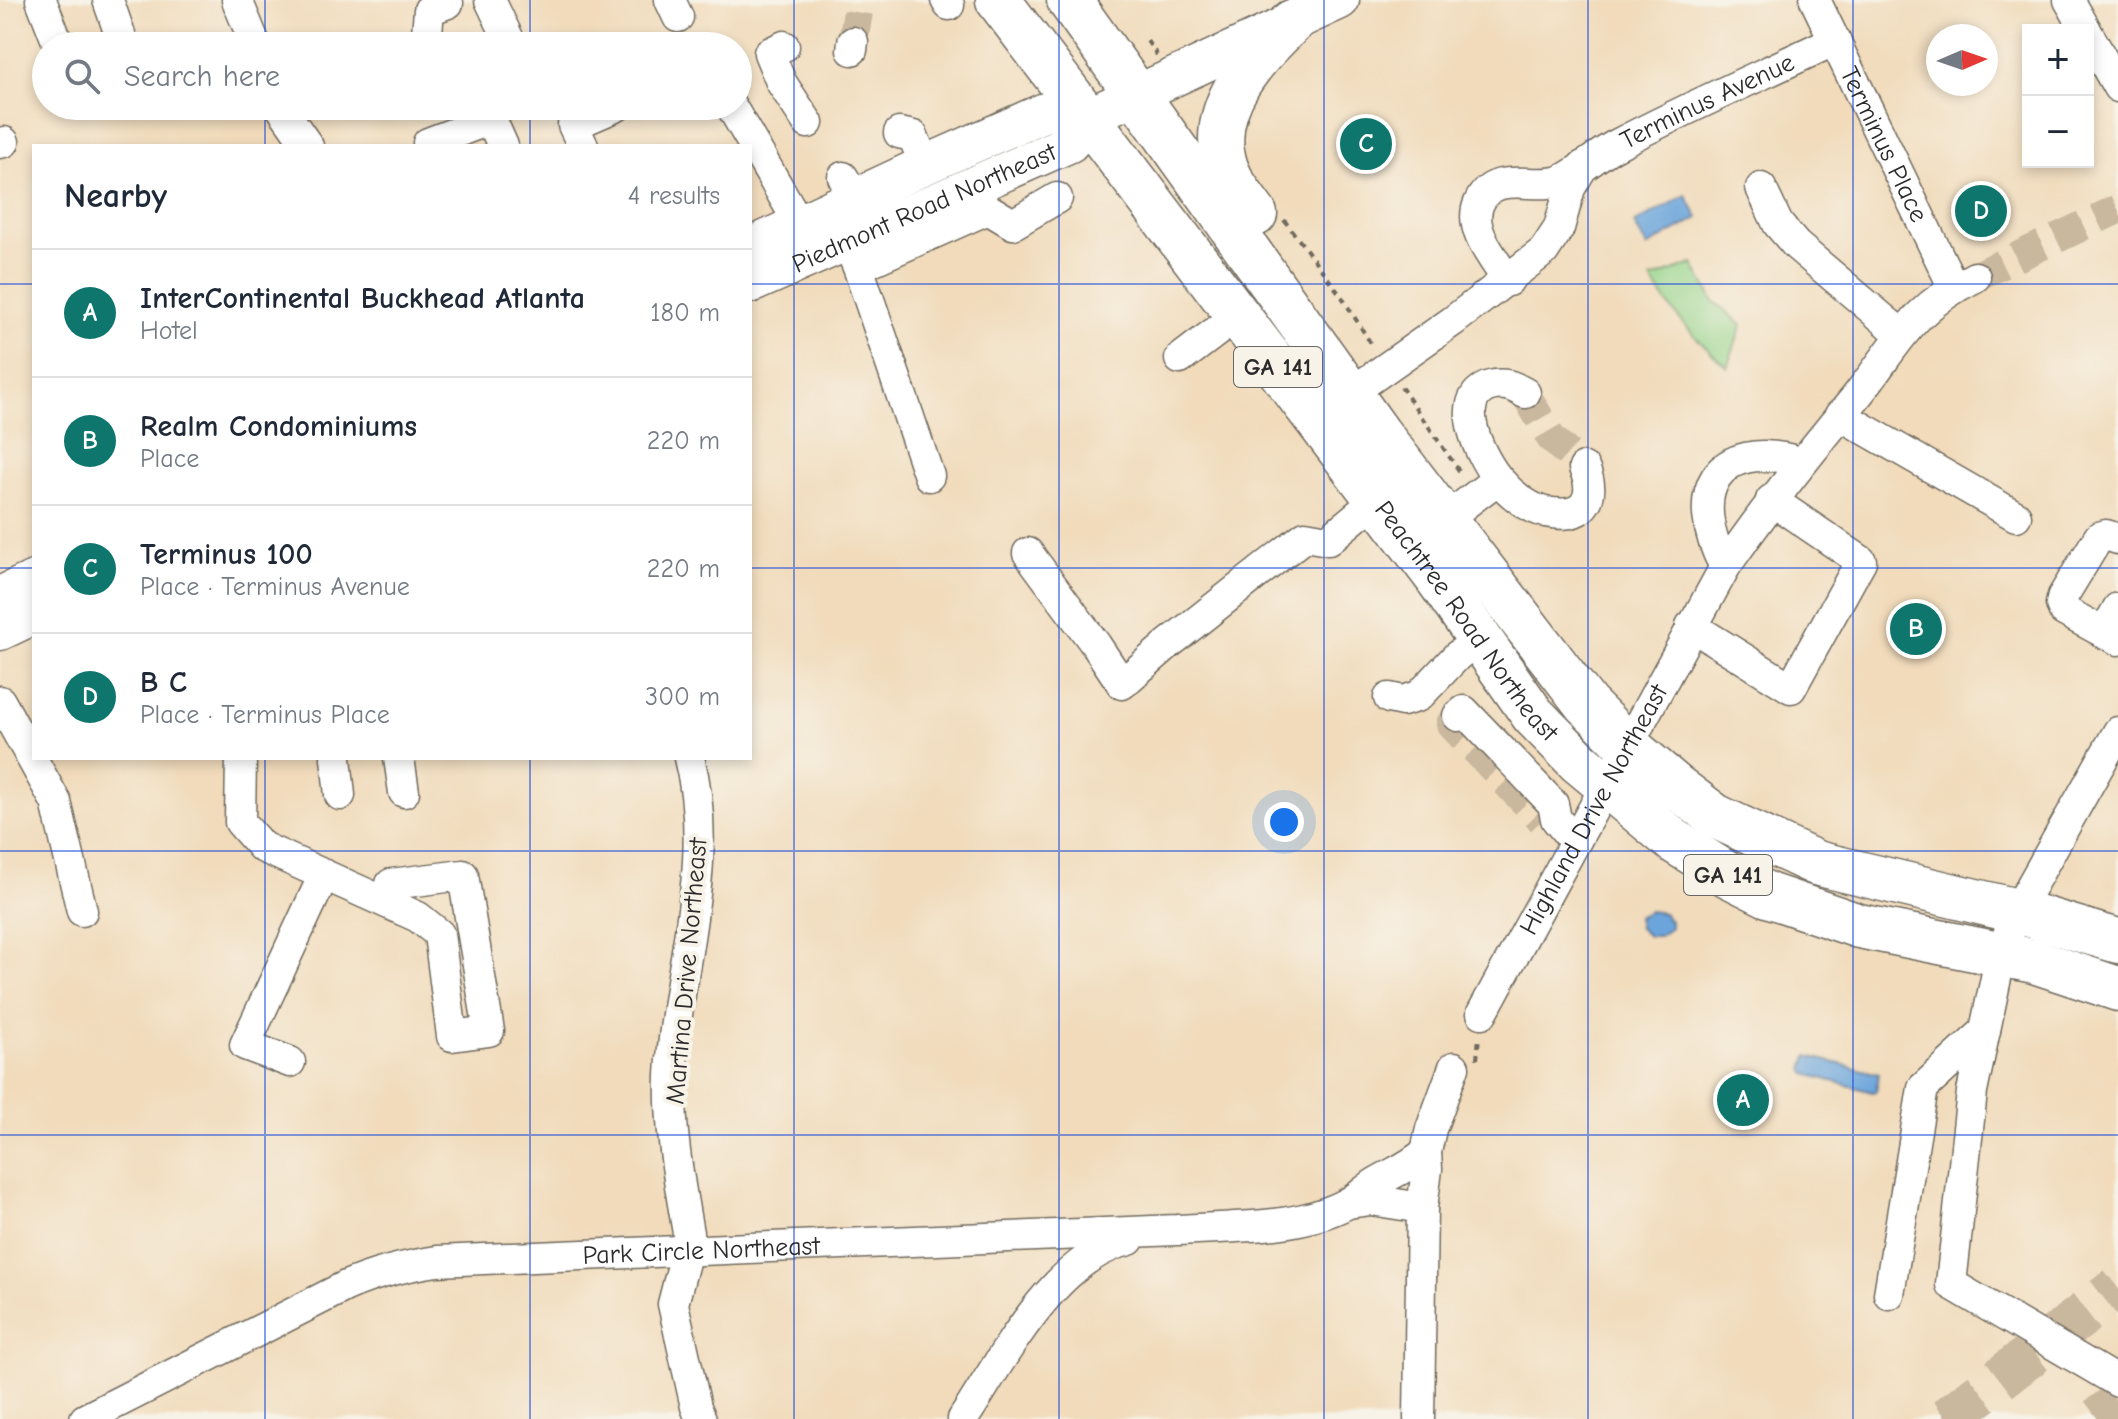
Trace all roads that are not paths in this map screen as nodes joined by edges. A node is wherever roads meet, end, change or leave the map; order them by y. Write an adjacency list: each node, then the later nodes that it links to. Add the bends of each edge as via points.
1 (41, 0): 12 (street)
2 (108, 0): 13 (street)
3 (237, 0): 14 (street)
4 (447, 0): 15 (street, via 429,10)
5 (998, 0): 21 (highway, Peachtree Road Northeast / GA 141)
6 (1069, 0): 20 (highway, Peachtree Road Northeast / GA 141)
7 (1340, 0): 10 (main road, Piedmont Road Northeast)
8 (1815, 0): 16 (street, Terminus Place)
9 (2069, 0): 11 (street)
10 (1292, 22): 20 (main road, Piedmont Road Northeast); 45 (highway, via 1246,74 1228,102 1220,131 1231,179 1312,293)
11 (2082, 24)
12 (54, 32)
13 (119, 32)
14 (250, 32)
15 (427, 32)
16 (1835, 40): 34 (street, Terminus Avenue); 41 (street, Terminus Place)
17 (2094, 44): 19 (street)
18 (784, 46): 28 (street, via 769,53)
19 (2118, 87)
20 (1138, 95): 21 (main road, Piedmont Road Northeast); 45 (highway, Peachtree Road Northeast / GA 141)
21 (1088, 117): 37 (main road, Piedmont Road Northeast, via 1045,112 915,137); 39 (main road, Piedmont Road Northeast, via 1070,143); 43 (highway, Peachtree Road Northeast / GA 141)
22 (282, 120): 30 (street)
23 (290, 120): 31 (street)
24 (488, 120): 29 (street)
25 (491, 120): 32 (street)
26 (585, 120): 33 (street, via 573,125)
27 (739, 120): 37 (street)
28 (808, 123)
29 (428, 143)
30 (285, 144)
31 (307, 144)
32 (502, 144)
33 (582, 144)
34 (1583, 166): 40 (street, via 1570,188 1559,228 1544,251); 40 (street, Terminus Avenue, via 1562,180 1515,181 1485,194 1476,220 1481,239)
35 (1761, 188): 44 (street, via 1778,224 1796,245)
36 (1057, 198): 39 (street, via 1013,224 988,209)
37 (799, 223): 38 (main road, Piedmont Road Northeast)
38 (752, 246)
39 (852, 254): 42 (main road, Piedmont Road Northeast); 52 (street)
40 (1508, 281): 48 (street)
41 (1965, 282): 44 (street, Highland Drive Northeast, via 1937,299)
42 (752, 283)
43 (1238, 315): 46 (street); 54 (highway, Peachtree Road Northeast / GA 141)
44 (1901, 334): 49 (street, Highland Drive Northeast)
45 (1323, 357): 48 (highway, Peachtree Road Northeast / GA 141)
46 (1180, 359)
47 (1525, 393): 53 (street, via 1499,384 1474,397 1472,429)
48 (1349, 394): 57 (highway, Peachtree Road Northeast / GA 141)
49 (1840, 415): 50 (street, Highland Drive Northeast); 56 (street, via 1914,450)
50 (1801, 462): 55 (street, Highland Drive Northeast); 60 (street, via 1747,457 1728,465 1713,482 1706,513)
51 (1584, 468): 53 (street, via 1588,496 1573,513 1537,510)
52 (929, 476)
53 (1498, 479): 57 (street)
54 (1377, 500): 59 (street, via 1328,540 1305,536 1122,684); 62 (street, via 1388,490 1401,494); 68 (highway, Peachtree Road Northeast / GA 141)
55 (1771, 500): 60 (street, Highland Drive Northeast); 64 (street, via 1861,561 1791,688 1717,644)
56 (2016, 516)
57 (1444, 520): 62 (highway, Peachtree Road Northeast / GA 141)
58 (2118, 539): 66 (street, via 2099,537 2061,604 2064,611)
59 (1028, 553)
60 (1725, 567): 64 (street, Highland Drive Northeast)
61 (32, 581): 63 (main road)
62 (1500, 595): 73 (highway, Peachtree Road Northeast / GA 141, via 1586,704)
63 (0, 596)
64 (1694, 605): 73 (street, Highland Drive Northeast)
65 (32, 616): 67 (main road)
66 (2113, 627)
67 (0, 631)
68 (1479, 639): 69 (street, via 1419,696); 80 (highway, Peachtree Road Northeast / GA 141, via 1533,715)
69 (1389, 698)
70 (0, 701): 74 (street)
71 (1458, 716): 83 (street, via 1464,711 1553,804)
72 (2118, 732): 87 (street)
73 (1628, 746): 80 (street, Highland Drive Northeast); 87 (highway, Peachtree Road Northeast / GA 141, via 1715,816 1816,863)
74 (32, 759)
75 (33, 760): 86 (street, via 56,802)
76 (241, 760): 84 (street, via 240,822 262,847)
77 (336, 760): 82 (street)
78 (399, 760): 81 (street)
79 (689, 760): 99 (street, Martina Drive Northeast, via 700,833 671,1074)
80 (1607, 786): 83 (street, Highland Drive Northeast); 89 (highway, Peachtree Road Northeast / GA 141, via 1674,841 1768,895 1859,926)
81 (404, 792)
82 (340, 795)
83 (1558, 827): 91 (street, Highland Drive Northeast)
84 (324, 875): 85 (street); 93 (street, via 245,1045)
85 (389, 904): 85 (street, via 439,934 452,1036 489,1031 463,875 391,884)
86 (82, 911)
87 (2017, 911): 88 (highway, Peachtree Road Northeast / GA 141); 89 (street)
88 (2118, 941)
89 (2001, 954): 90 (highway, Peachtree Road Northeast / GA 141); 92 (street)
90 (2118, 989)
91 (1482, 1013)
92 (1985, 1031): 100 (street, via 1923,1088); 101 (street, via 1972,1092 1951,1284)
93 (290, 1062)
94 (1454, 1067): 95 (street)
95 (1426, 1152): 96 (street, Park Circle Northeast); 97 (street)
96 (1348, 1203): 97 (street, Park Circle Northeast, via 1371,1200); 98 (street, Park Circle Northeast, via 1312,1217)
97 (1422, 1208): 105 (street)
98 (1177, 1230): 99 (street, Park Circle Northeast); 104 (street, via 1119,1242 1074,1268 1032,1314)
99 (687, 1250): 102 (street, Park Circle Northeast, via 437,1261 376,1272); 103 (street, Martina Drive Northeast, via 673,1304)
100 (1889, 1294)
101 (2118, 1382)
102 (85, 1419)
103 (701, 1419)
104 (963, 1419)
105 (1419, 1419)

